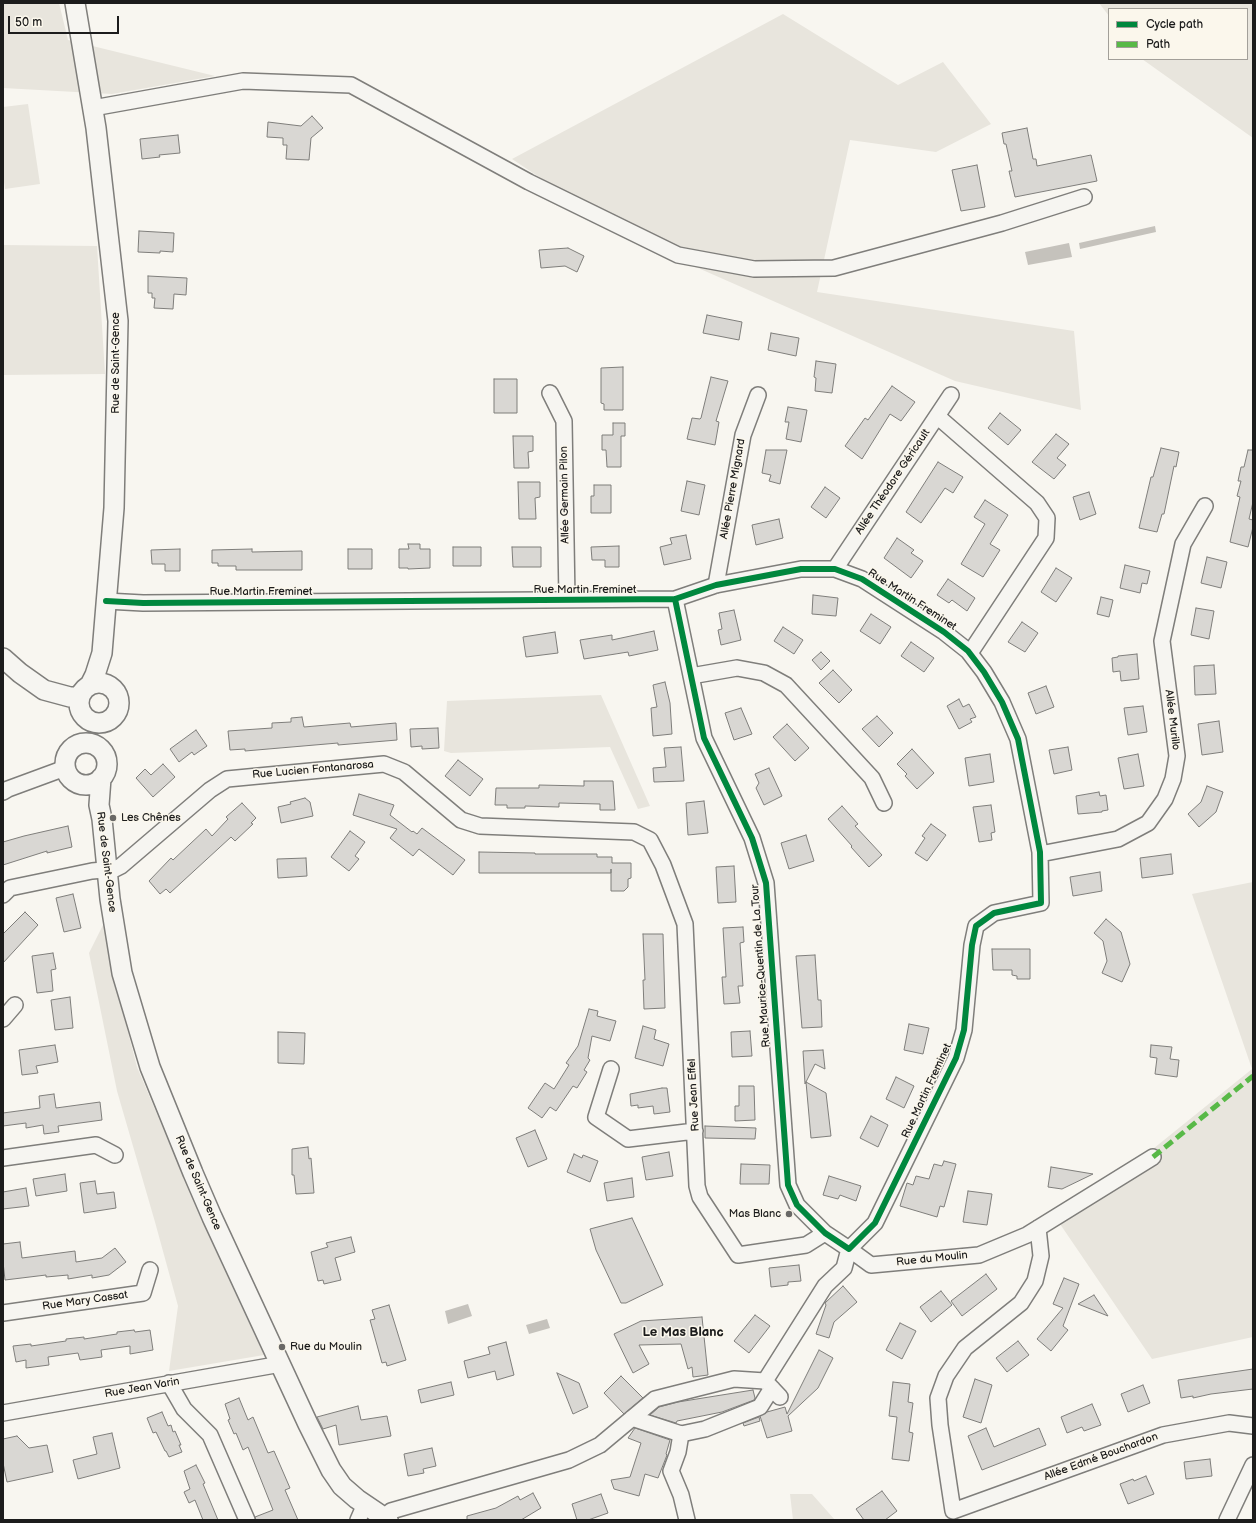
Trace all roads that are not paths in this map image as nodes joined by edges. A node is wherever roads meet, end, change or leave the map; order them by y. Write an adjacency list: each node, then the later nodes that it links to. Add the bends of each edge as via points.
1 (75, 3): 2 (street, Rue de Saint-Gence)
2 (93, 108): 3 (street, via 244,81 351,85 529,182 678,255 754,269 834,268 1002,223); 13 (street, Rue de Saint-Gence, via 118,322 114,508)
3 (1084, 197)
4 (550, 393): 12 (street, Allée Germain Pilon, via 564,421)
5 (758, 395): 10 (street, Allée Pierre Mignard, via 743,435)
6 (951, 395): 7 (street, Allée Théodore Géricault)
7 (937, 416): 9 (street, Allée Théodore Géricault); 15 (street, via 1038,503 1047,518 1046,538)
8 (1205, 506): 31 (street, Allée Murillo, via 1183,544 1162,641 1177,756 1173,778 1165,799 1148,823 1118,839)
9 (835, 569): 10 (street, Rue Martin Freminet, via 801,569); 15 (street, Rue Martin Freminet, via 862,579 944,632)
10 (716, 586): 11 (street, Rue Martin Freminet)
11 (675, 599): 12 (street, Rue Martin Freminet); 17 (street, Rue Maurice-Quentin de La Tour)
12 (567, 600): 13 (street, Rue Martin Freminet, via 143,603)
13 (106, 601): 14 (street, Rue de Saint-Gence)
14 (102, 653): 18 (street, Rue de Saint-Gence); 19 (street, Rue de Saint-Gence, via 95,674)
15 (970, 653): 31 (street, Rue Martin Freminet, via 1002,702 1018,738)
16 (3, 658): 19 (street, via 44,690 70,697)
17 (691, 676): 28 (street, via 737,668 764,673 786,684 872,778); 42 (street, Rue Maurice-Quentin de La Tour, via 704,738 752,838 766,883 788,1185 797,1204)
18 (112, 687): 19 (street, via 101,682); 21 (street, via 120,698 120,706 114,718)
19 (85, 691): 20 (street, via 79,704)
20 (84, 716): 21 (street, via 95,723); 22 (street)
21 (108, 722): 23 (street)
22 (76, 745): 23 (street, via 83,742 91,743); 24 (street, via 67,754)
23 (103, 751): 25 (street, via 107,765)
24 (65, 768): 26 (street, via 70,778); 27 (street)
25 (101, 778): 26 (street, via 94,783); 29 (street, Rue de Saint-Gence)
26 (80, 784): 29 (street, Rue de Saint-Gence)
27 (3, 792)
28 (884, 803)
29 (99, 805): 32 (street, Rue de Saint-Gence)
30 (650, 840): 32 (street, Rue Lucien Fontanarosa, via 634,832 480,826 461,820 404,772 384,764 227,779 210,790 121,866); 37 (street, Rue Jean Effel, via 663,865 685,924)
31 (1040, 854): 43 (street, Rue Martin Freminet, via 1041,903 994,913 976,926 964,1030 956,1058 875,1223)
32 (107, 870): 33 (street, via 10,888); 46 (street, Rue de Saint-Gence, via 122,973 150,1067 196,1180)
33 (3, 895)
34 (15, 1005): 35 (street)
35 (3, 1019)
36 (611, 1069): 37 (street, via 596,1118 628,1139)
37 (695, 1131): 42 (street, Rue Jean Effel, via 697,1186 700,1197 738,1255 806,1245)
38 (115, 1155): 40 (street, via 96,1145)
39 (1153, 1157): 41 (street, Rue du Moulin)
40 (3, 1158)
41 (1038, 1228): 43 (street, Rue du Moulin, via 979,1255 871,1265); 51 (street, Allée Edmé Bouchardon, via 1041,1256 1035,1281 1021,1303 965,1348 946,1376 938,1398 953,1511 1163,1435 1229,1423)
42 (825, 1233): 43 (street, Rue Maurice-Quentin de La Tour)
43 (849, 1249): 48 (street, via 844,1268 825,1286)
44 (150, 1270): 45 (street, Rue Mary Cassat, via 143,1293)
45 (3, 1313)
46 (281, 1364): 47 (street, Rue Jean Varin); 54 (street, Rue de Saint-Gence, via 331,1470)
47 (169, 1383): 49 (street, Rue Jean Varin); 56 (street, via 184,1409 210,1435)
48 (772, 1389): 50 (street, via 734,1379 656,1399); 52 (street, via 760,1407 705,1429)
49 (3, 1413)
50 (632, 1418): 52 (street); 55 (street, via 600,1445 570,1460 392,1511)
51 (1253, 1426)
52 (681, 1434): 57 (street, via 671,1471 681,1495)
53 (1253, 1465): 58 (street)
54 (361, 1512): 55 (street, Rue de Saint-Gence)
55 (386, 1519)
56 (247, 1520)
57 (687, 1520)
58 (1227, 1520)

